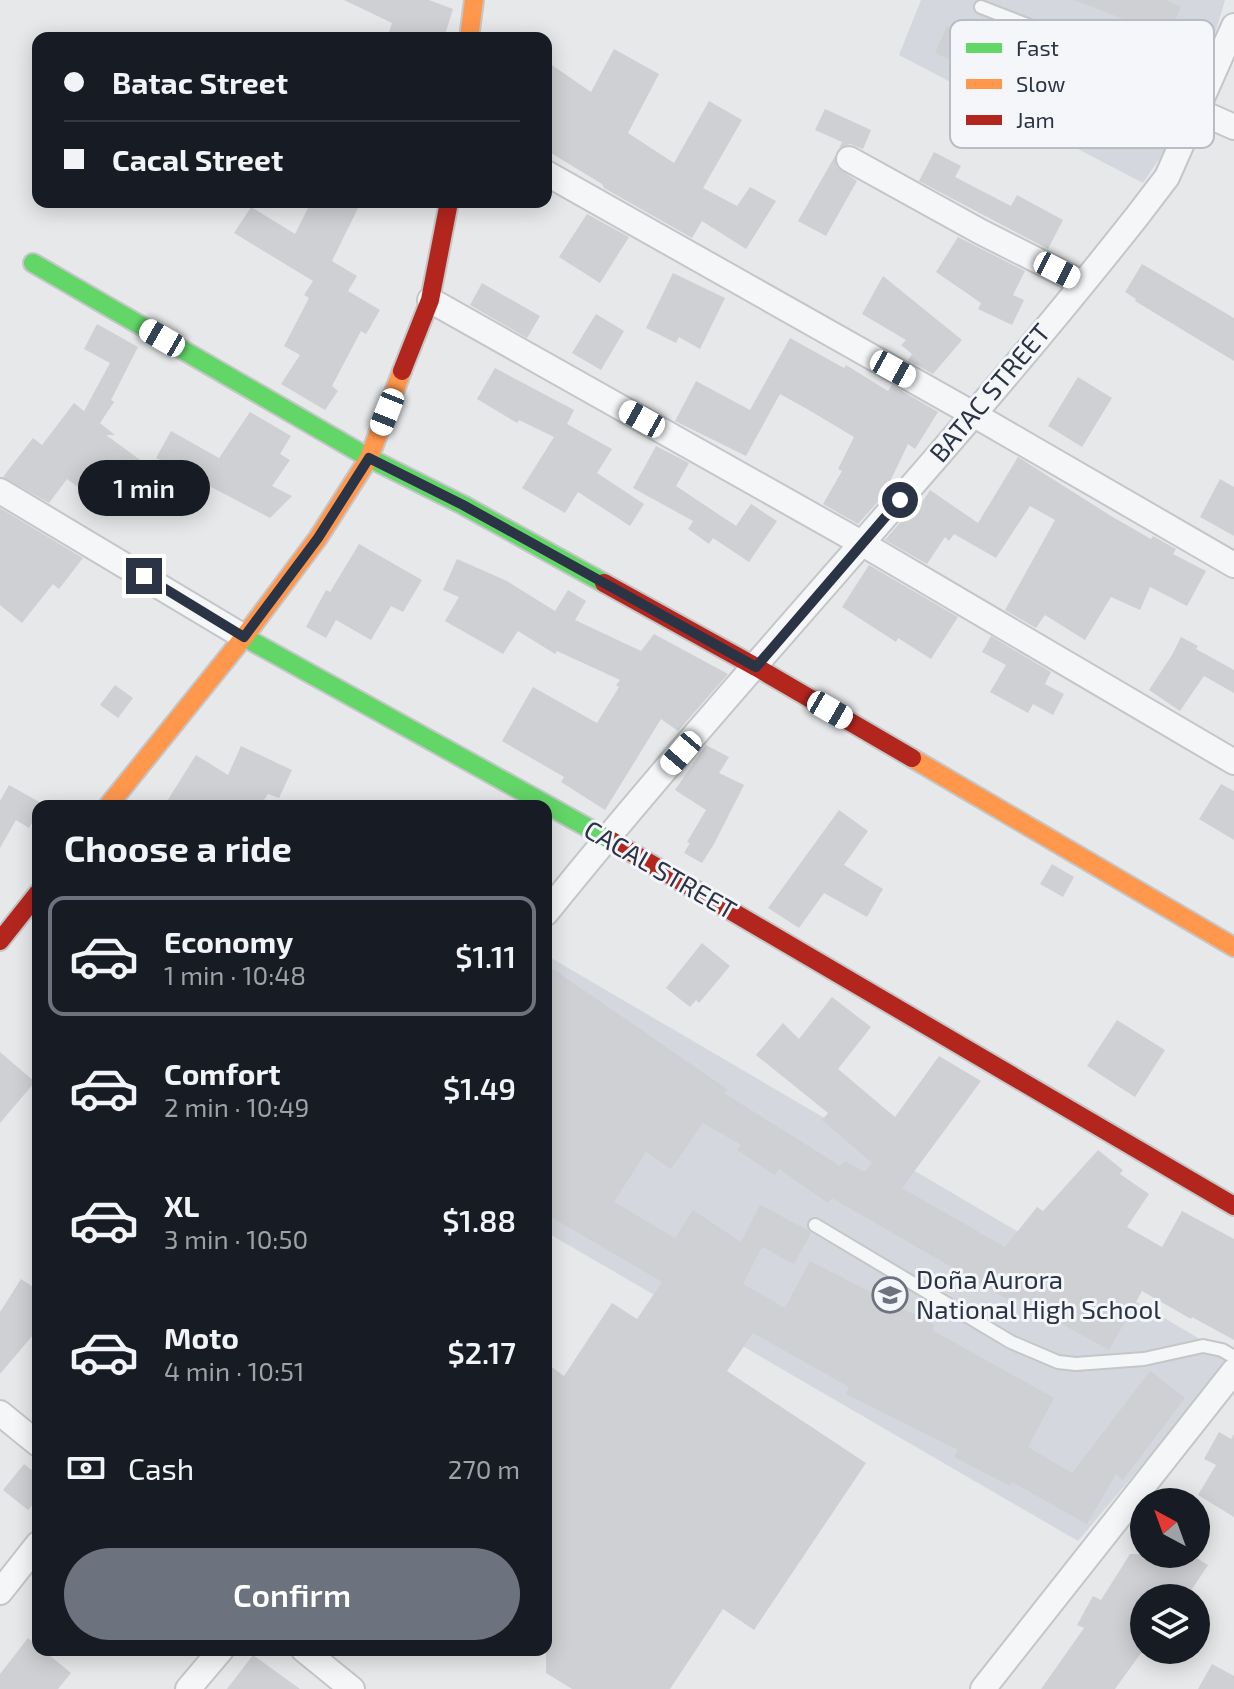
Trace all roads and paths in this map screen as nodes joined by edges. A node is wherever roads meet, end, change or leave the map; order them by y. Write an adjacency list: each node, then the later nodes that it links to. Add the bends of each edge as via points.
1 (474, 0): 5 (street)
2 (981, 7): 3 (lane)
3 (1011, 20)
4 (1234, 26): 6 (street, BATAC STREET)
5 (470, 32)
6 (1214, 74)
7 (1214, 111): 8 (street)
8 (1234, 127)
9 (1181, 148): 14 (street, BATAC STREET, via 1167,177)
10 (849, 159): 14 (street)
11 (552, 176): 16 (street)
12 (448, 208): 15 (street)
13 (33, 263): 17 (street)
14 (1082, 283): 16 (street, BATAC STREET)
15 (430, 300): 17 (street); 19 (street)
16 (973, 414): 19 (street, BATAC STREET); 20 (street)
17 (369, 458): 21 (street); 22 (street)
18 (0, 491): 21 (street, CACAL STREET)
19 (863, 544): 22 (street, BATAC STREET); 23 (street)
20 (1234, 565)
21 (244, 637): 24 (street); 25 (street, CACAL STREET)
22 (756, 667): 27 (street, BATAC STREET); 31 (street)
23 (1234, 762)
24 (113, 800)
25 (538, 800)
26 (552, 808): 27 (street, CACAL STREET)
27 (606, 838): 29 (street, BATAC STREET); 32 (street, CACAL STREET)
28 (32, 901): 30 (street)
29 (552, 906)
30 (0, 941)
31 (1234, 947)
32 (1234, 1206)
33 (815, 1225): 34 (lane, via 1011,1342 1058,1362 1144,1359 1203,1346)
34 (1234, 1357)
35 (1234, 1371): 44 (street)
36 (0, 1413): 37 (street)
37 (32, 1439)
38 (32, 1552): 39 (street)
39 (0, 1592)
40 (216, 1656): 42 (street)
41 (311, 1656): 43 (street)
42 (188, 1689)
43 (352, 1689)
44 (983, 1689)

